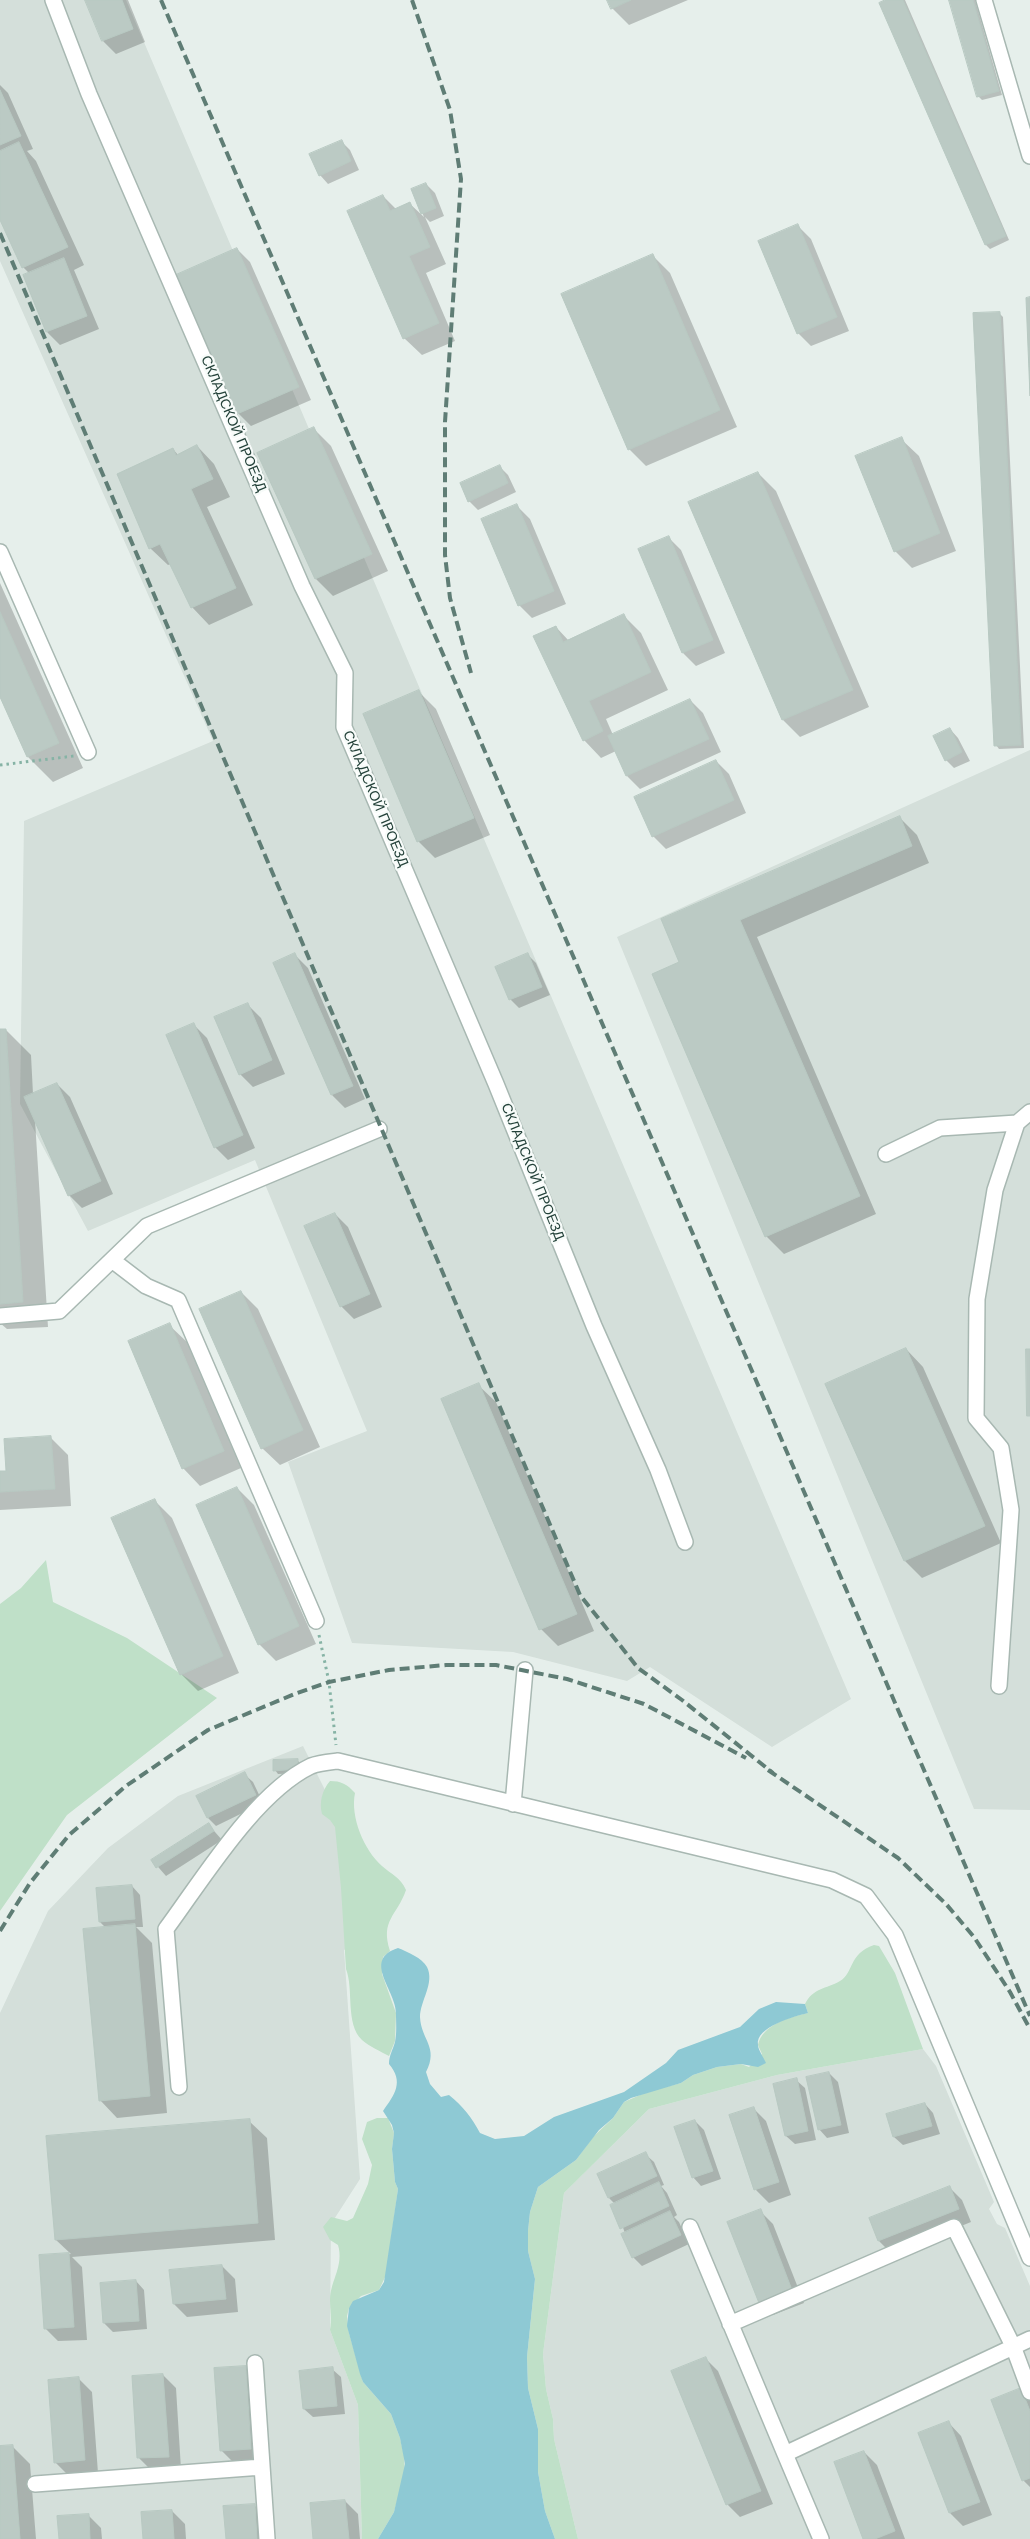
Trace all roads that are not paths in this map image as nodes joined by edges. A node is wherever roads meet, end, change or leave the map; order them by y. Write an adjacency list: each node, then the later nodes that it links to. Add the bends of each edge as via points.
1 (53, 0): 13 (street, СКЛАДСКОЙ ПРОЕЗД, via 89,94 298,577 345,673 344,727 496,1084 594,1326 658,1470)
2 (984, 0): 3 (street)
3 (1023, 106): 4 (street)
4 (1030, 156)
5 (0, 552): 6 (street)
6 (88, 752)
7 (1030, 1112): 8 (street)
8 (1017, 1123): 10 (street, via 940,1128); 16 (street, via 995,1190 977,1300 976,1418 1001,1448 1011,1510)
9 (379, 1129): 11 (street, via 147,1226)
10 (886, 1154)
11 (112, 1260): 12 (street, via 60,1311); 14 (street, via 146,1286 178,1300)
12 (0, 1316)
13 (685, 1542)
14 (316, 1621)
15 (525, 1670): 17 (street)
16 (999, 1686)
17 (513, 1804): 18 (street, via 338,1761 313,1766 281,1785 221,1853 166,1929); 20 (street, via 832,1880 866,1896 895,1935)
18 (179, 2087)
19 (690, 2227): 21 (street)
20 (1030, 2258)
21 (730, 2324): 23 (street, via 954,2227); 26 (street)
22 (1030, 2339): 23 (street)
23 (1012, 2346): 25 (street); 26 (street)
24 (255, 2363): 27 (street)
25 (1030, 2392)
26 (785, 2454): 30 (street)
27 (262, 2467): 28 (street); 29 (street)
28 (35, 2484)
29 (267, 2539)
30 (822, 2539)

